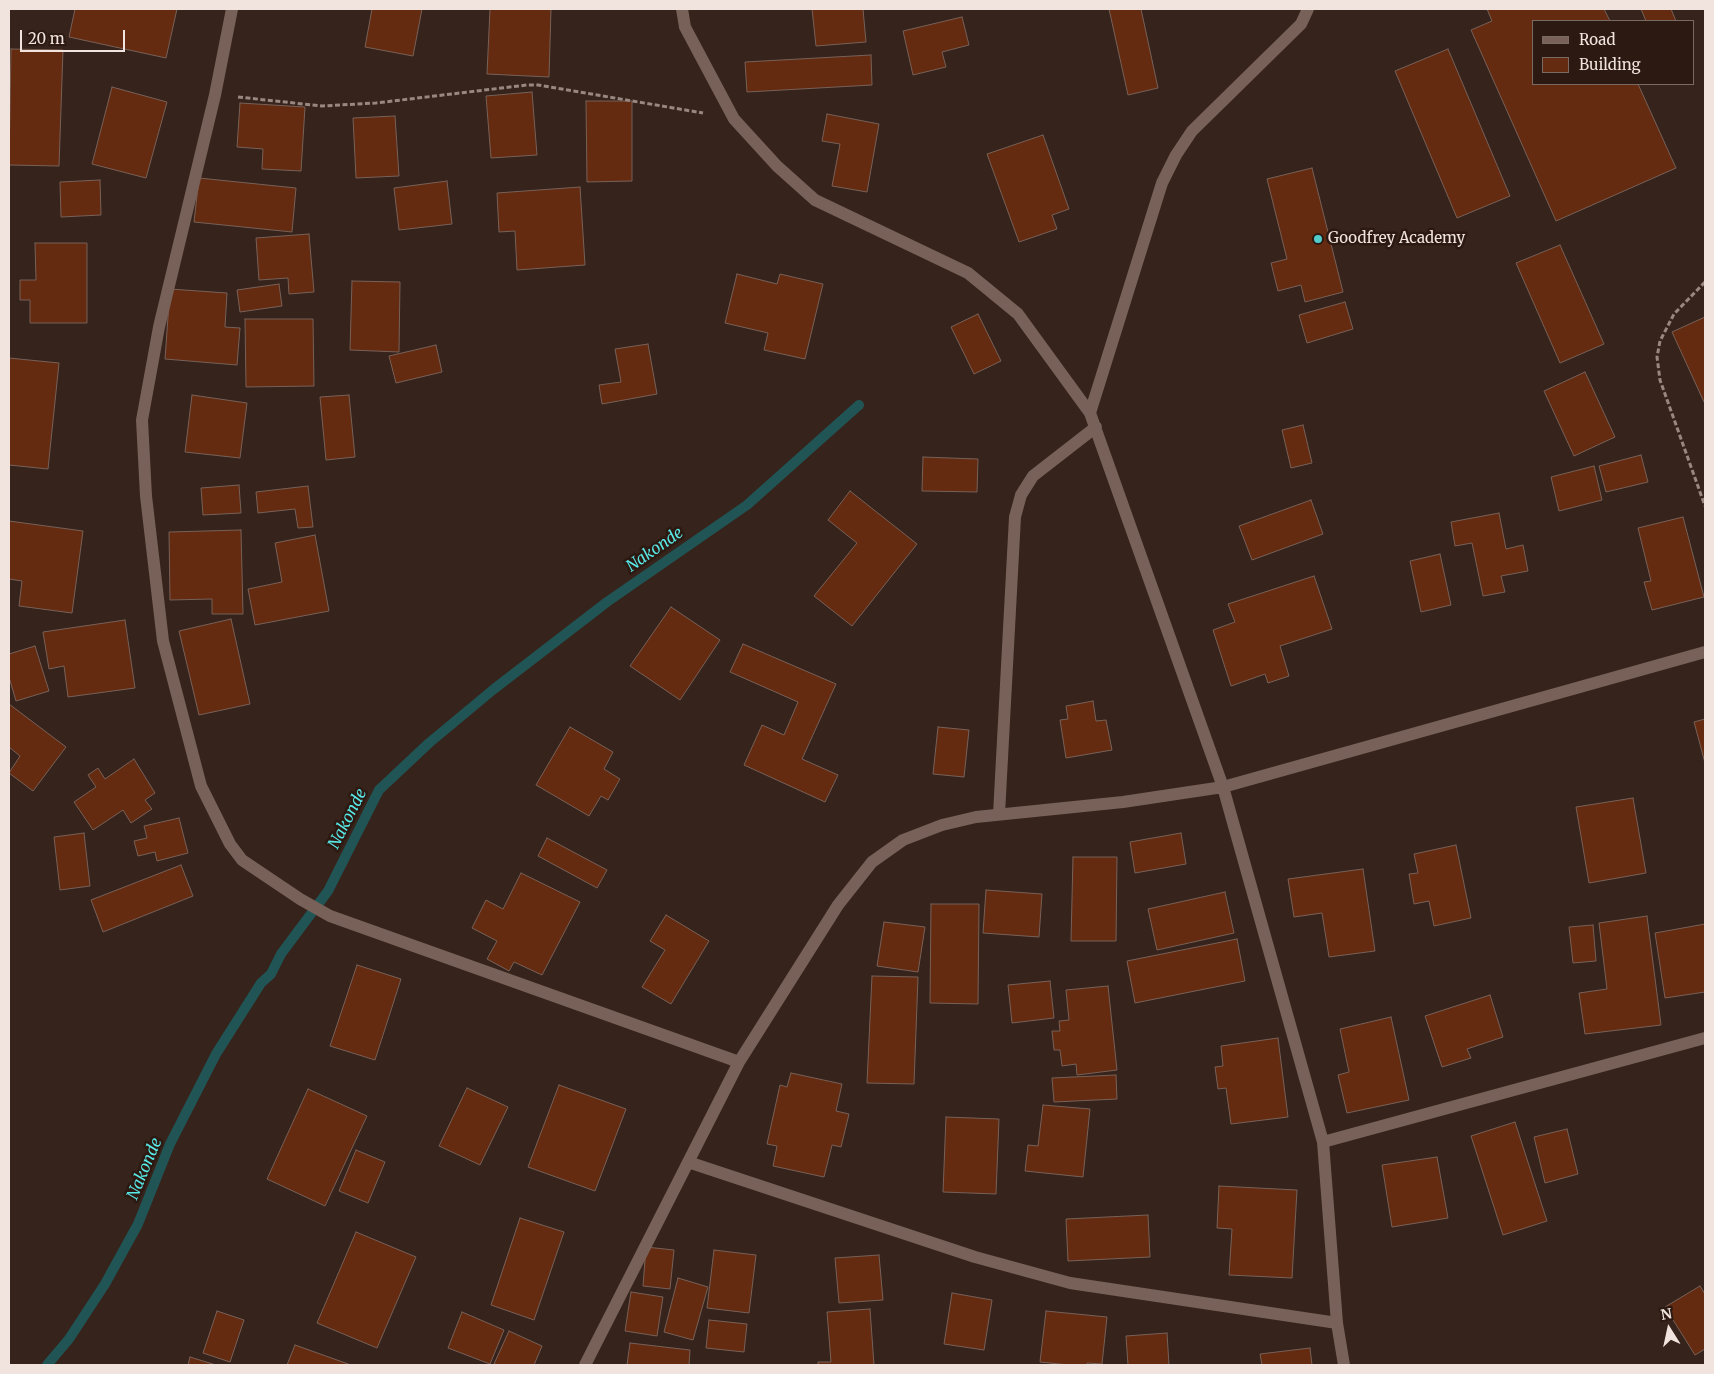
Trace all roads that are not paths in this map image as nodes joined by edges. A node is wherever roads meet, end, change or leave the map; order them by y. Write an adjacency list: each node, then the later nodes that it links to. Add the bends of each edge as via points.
1 (232, 9): 10 (street, via 216,95 160,327 142,420 146,496 163,641 201,786 230,844 242,860 300,900 330,916)
2 (682, 9): 4 (street, via 685,27 734,119 777,166 815,200 968,273 1018,314)
3 (1308, 9): 4 (street, via 1301,24 1192,131 1176,155 1162,183)
4 (1090, 413): 5 (street)
5 (1096, 428): 7 (street); 8 (street, via 1033,476 1021,495 1015,517)
6 (1705, 652): 7 (street)
7 (1223, 787): 8 (street, via 1123,802); 11 (street)
8 (999, 814): 10 (street, via 942,825 903,840 872,862 838,904)
9 (1705, 1038): 11 (street)
10 (739, 1062): 12 (street)
11 (1323, 1142): 13 (street)
12 (688, 1162): 13 (street, via 975,1257 1070,1283); 14 (street)
13 (1337, 1323): 15 (street)
14 (585, 1365)
15 (1344, 1365)

